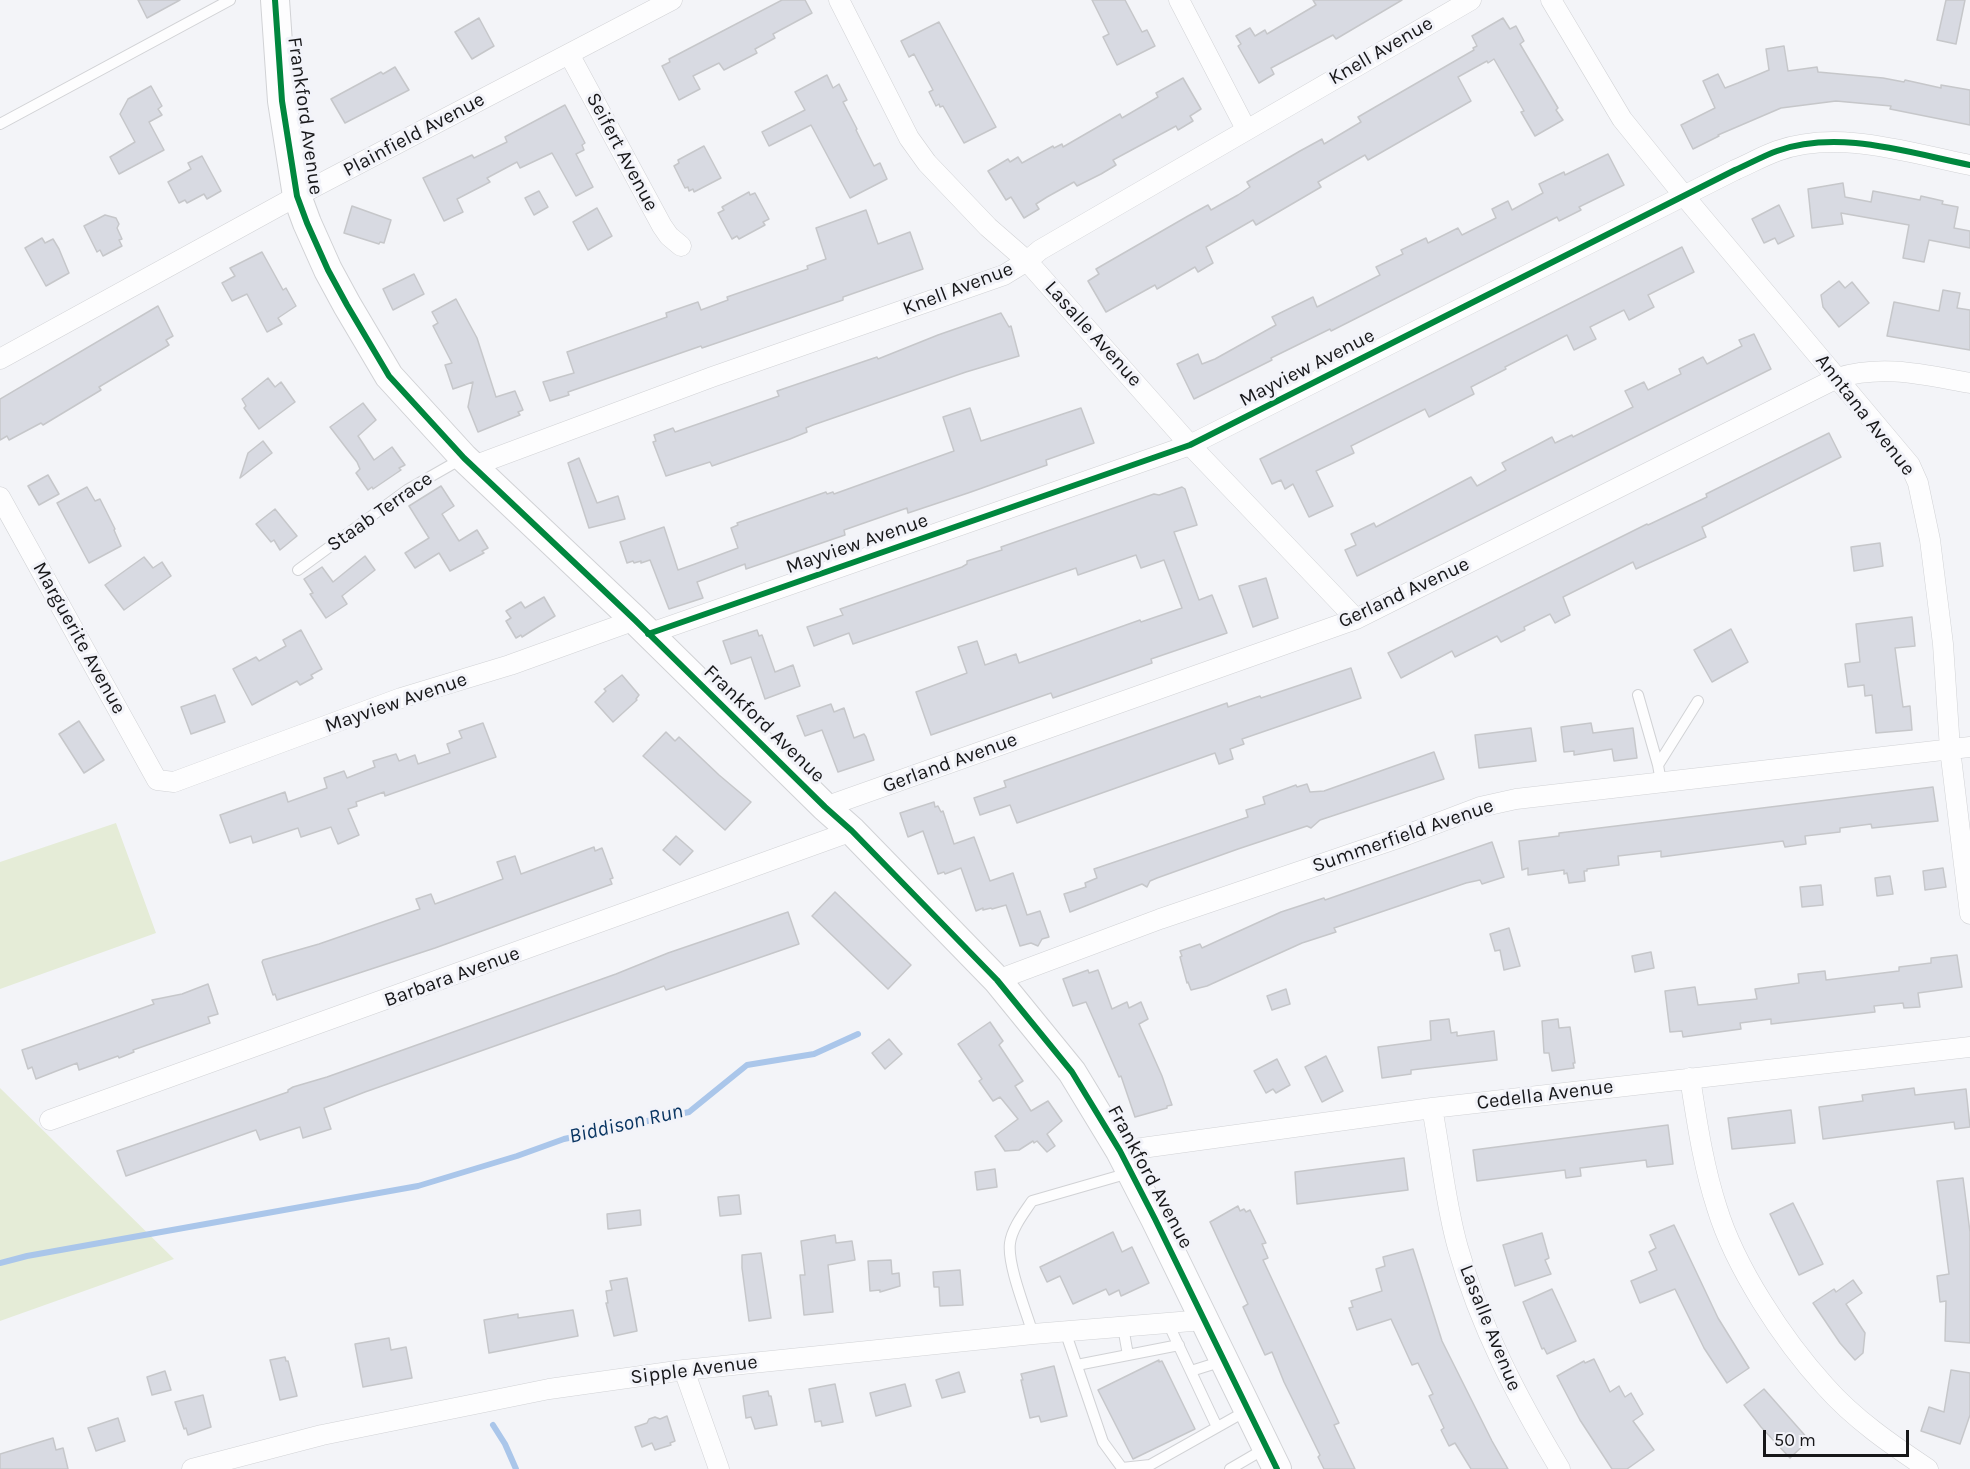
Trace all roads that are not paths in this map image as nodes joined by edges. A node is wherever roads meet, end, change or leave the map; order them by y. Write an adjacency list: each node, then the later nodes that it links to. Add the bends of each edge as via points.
1 (230, 0): 9 (lane)
2 (275, 0): 12 (street, Frankford Avenue, via 282,101)
3 (672, 0): 8 (street, Plainfield Avenue)
4 (840, 0): 15 (street, Lasalle Avenue, via 909,138 927,163 988,227)
5 (1179, 0): 10 (street)
6 (1471, 0): 10 (street, Knell Avenue)
7 (1551, 0): 13 (street, Anntana Avenue, via 1622,119)
8 (569, 54): 12 (street, Plainfield Avenue); 14 (street, Seifert Avenue, via 662,226)
9 (0, 124)
10 (1246, 129): 15 (street, Knell Avenue)
11 (1970, 165): 13 (street, Mayview Avenue, via 1862,144 1805,144 1778,151)
12 (297, 196): 16 (street, Plainfield Avenue); 20 (street, Frankford Avenue, via 328,270 389,376)
13 (1685, 197): 17 (street, Anntana Avenue); 19 (street, Mayview Avenue)
14 (681, 246)
15 (1027, 261): 19 (street, Lasalle Avenue); 20 (street, Knell Avenue, via 1004,275)
16 (0, 359)
17 (1838, 378): 18 (street, Gerland Avenue, via 1855,372 1904,371); 23 (street, Gerland Avenue); 28 (street, Anntana Avenue, via 1910,465 1918,483 1930,540 1943,644)
18 (1970, 383)
19 (1190, 445): 23 (street, Lasalle Avenue); 24 (street, Mayview Avenue)
20 (468, 462): 22 (lane, Staab Terrace, via 407,490); 24 (street, Frankford Avenue)
21 (0, 497): 30 (street, Marguerite Avenue)
22 (298, 570)
23 (1356, 619): 31 (street, Gerland Avenue)
24 (641, 627): 30 (street, Mayview Avenue, via 401,698 174,782); 31 (street, Frankford Avenue)
25 (1638, 695): 29 (lane)
26 (1698, 701): 29 (lane)
27 (1970, 747): 28 (street, Summerfield Avenue)
28 (1950, 749): 29 (street, Summerfield Avenue); 33 (street, Anntana Avenue)
29 (1660, 774): 34 (street, Summerfield Avenue, via 1480,807)
30 (157, 780)
31 (825, 807): 32 (street, Frankford Avenue)
32 (852, 831): 34 (street, Frankford Avenue); 38 (street, Barbara Avenue)
33 (1970, 914)
34 (997, 980): 39 (street, Frankford Avenue, via 1072,1072)
35 (1970, 1047): 36 (street, Cedella Avenue)
36 (1690, 1078): 37 (street, Cedella Avenue); 58 (street, via 1701,1152 1717,1210 1761,1299 1826,1386 1861,1420)
37 (1432, 1108): 39 (street, Cedella Avenue); 57 (street, Lasalle Avenue, via 1457,1247 1478,1310 1528,1418)
38 (50, 1120)
39 (1126, 1162): 40 (street, Frankford Avenue); 44 (lane, via 1032,1201 1021,1217 1010,1243 1012,1265)
40 (1204, 1320): 41 (street, Sipple Avenue); 47 (street, Frankford Avenue)
41 (1168, 1323): 42 (street, Sipple Avenue); 45 (lane)
42 (1123, 1327): 43 (street, Sipple Avenue); 46 (lane)
43 (1065, 1331): 44 (street, Sipple Avenue); 48 (lane)
44 (1033, 1334): 49 (street, Sipple Avenue)
45 (1179, 1345): 46 (lane); 50 (lane)
46 (1128, 1355): 48 (lane)
47 (1224, 1360): 50 (lane); 51 (street, Frankford Avenue)
48 (1077, 1365): 52 (lane, via 1103,1442 1122,1468 1150,1465)
49 (684, 1370): 54 (street, Sipple Avenue, via 457,1407 322,1435); 55 (street)
50 (1191, 1371): 52 (lane)
51 (1248, 1410): 52 (lane); 53 (street, Frankford Avenue)
52 (1217, 1427)
53 (1271, 1458): 56 (lane)
54 (192, 1469)
55 (719, 1469)
56 (1230, 1469)
57 (1560, 1469)
58 (1928, 1469)

